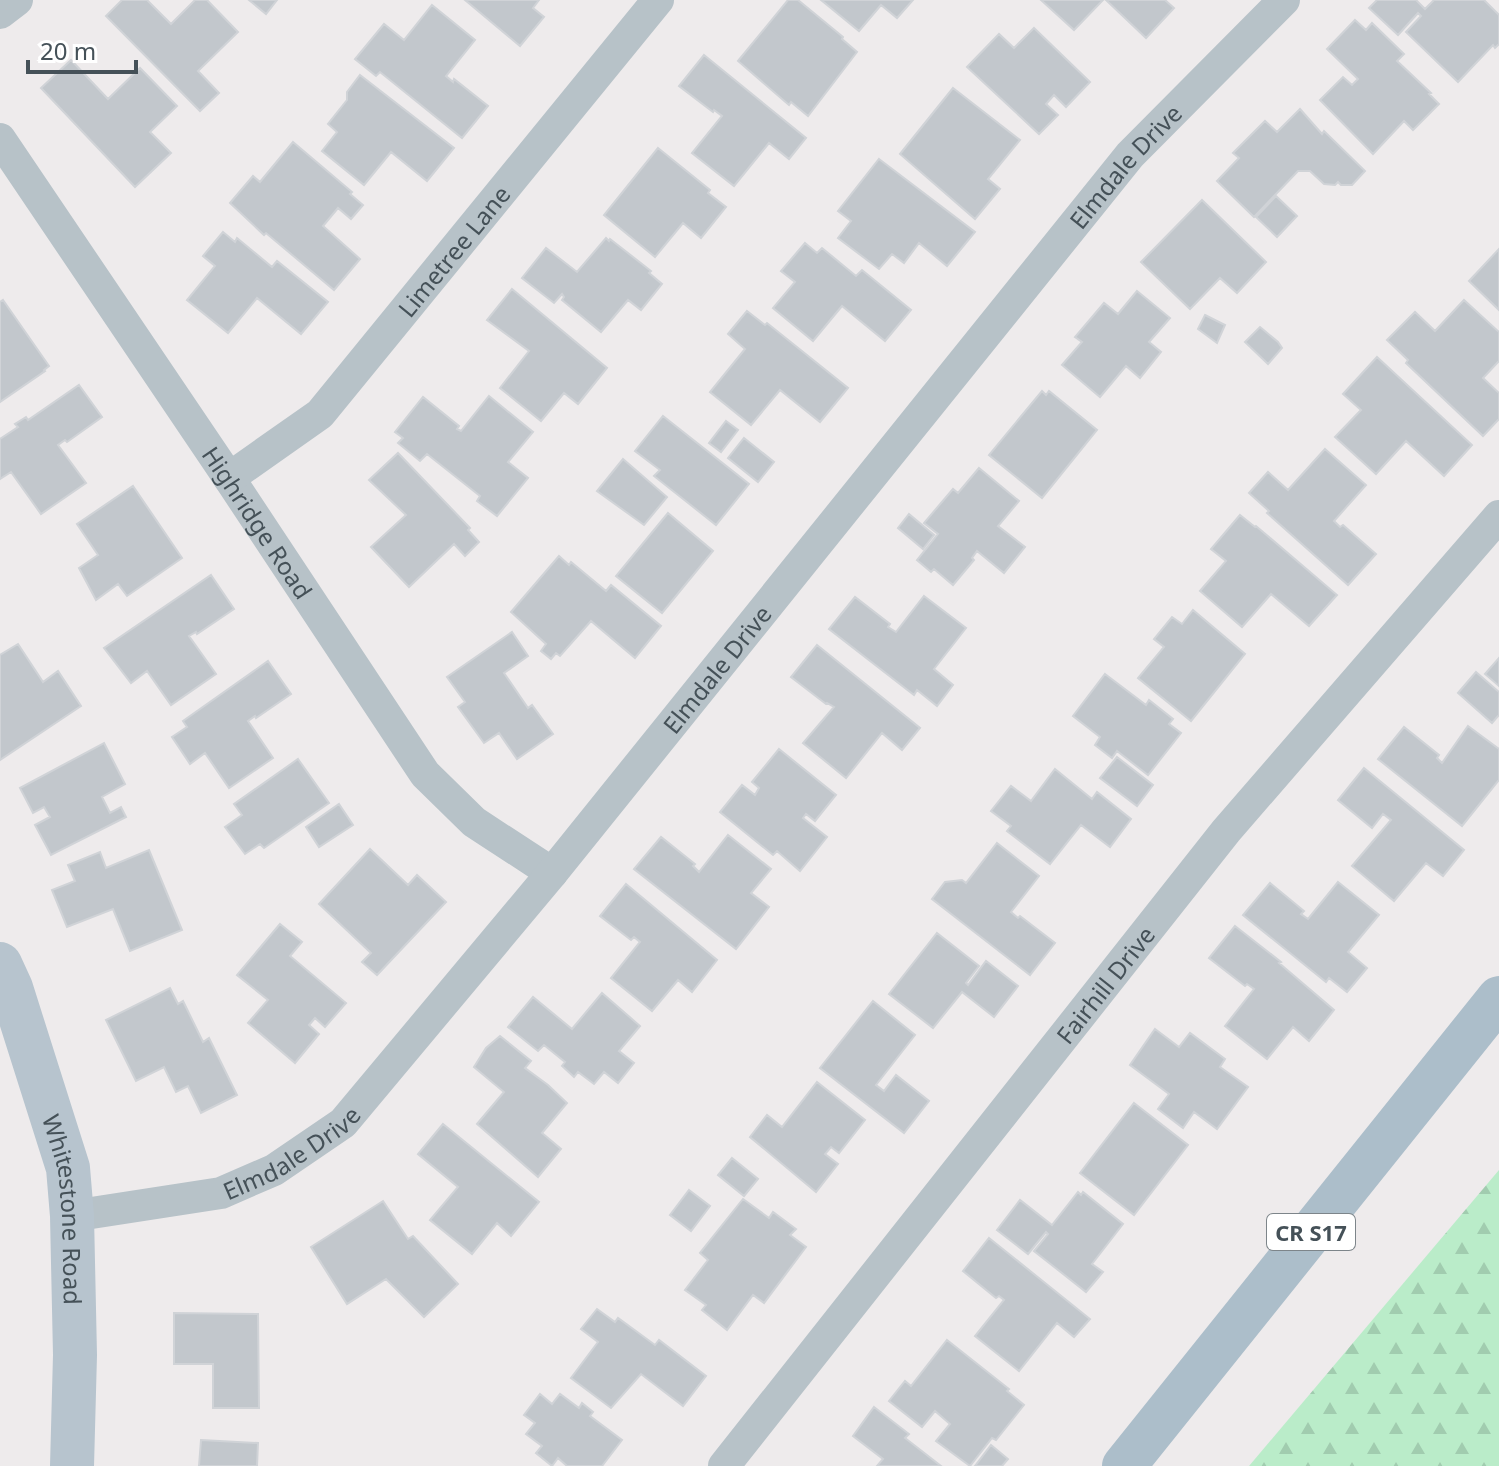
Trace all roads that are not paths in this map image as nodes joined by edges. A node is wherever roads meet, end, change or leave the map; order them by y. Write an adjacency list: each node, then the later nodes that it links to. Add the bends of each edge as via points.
1 (17, 0): 4 (street)
2 (658, 0): 6 (street, Limetree Lane, via 320,414)
3 (1284, 0): 8 (street, Elmdale Drive, via 1130,155)
4 (0, 13)
5 (0, 139): 6 (street, Highridge Road)
6 (229, 478): 8 (street, Highridge Road, via 425,774 474,822)
7 (1499, 516): 13 (street, Fairhill Drive, via 1226,831)
8 (552, 873): 11 (street, Elmdale Drive, via 343,1123 274,1170 221,1193)
9 (0, 964): 11 (street, Whitestone Road, via 68,1168)
10 (1499, 998): 14 (main road, CR S17)
11 (72, 1216): 12 (street, Whitestone Road)
12 (72, 1466)
13 (724, 1466)
14 (1124, 1466)

